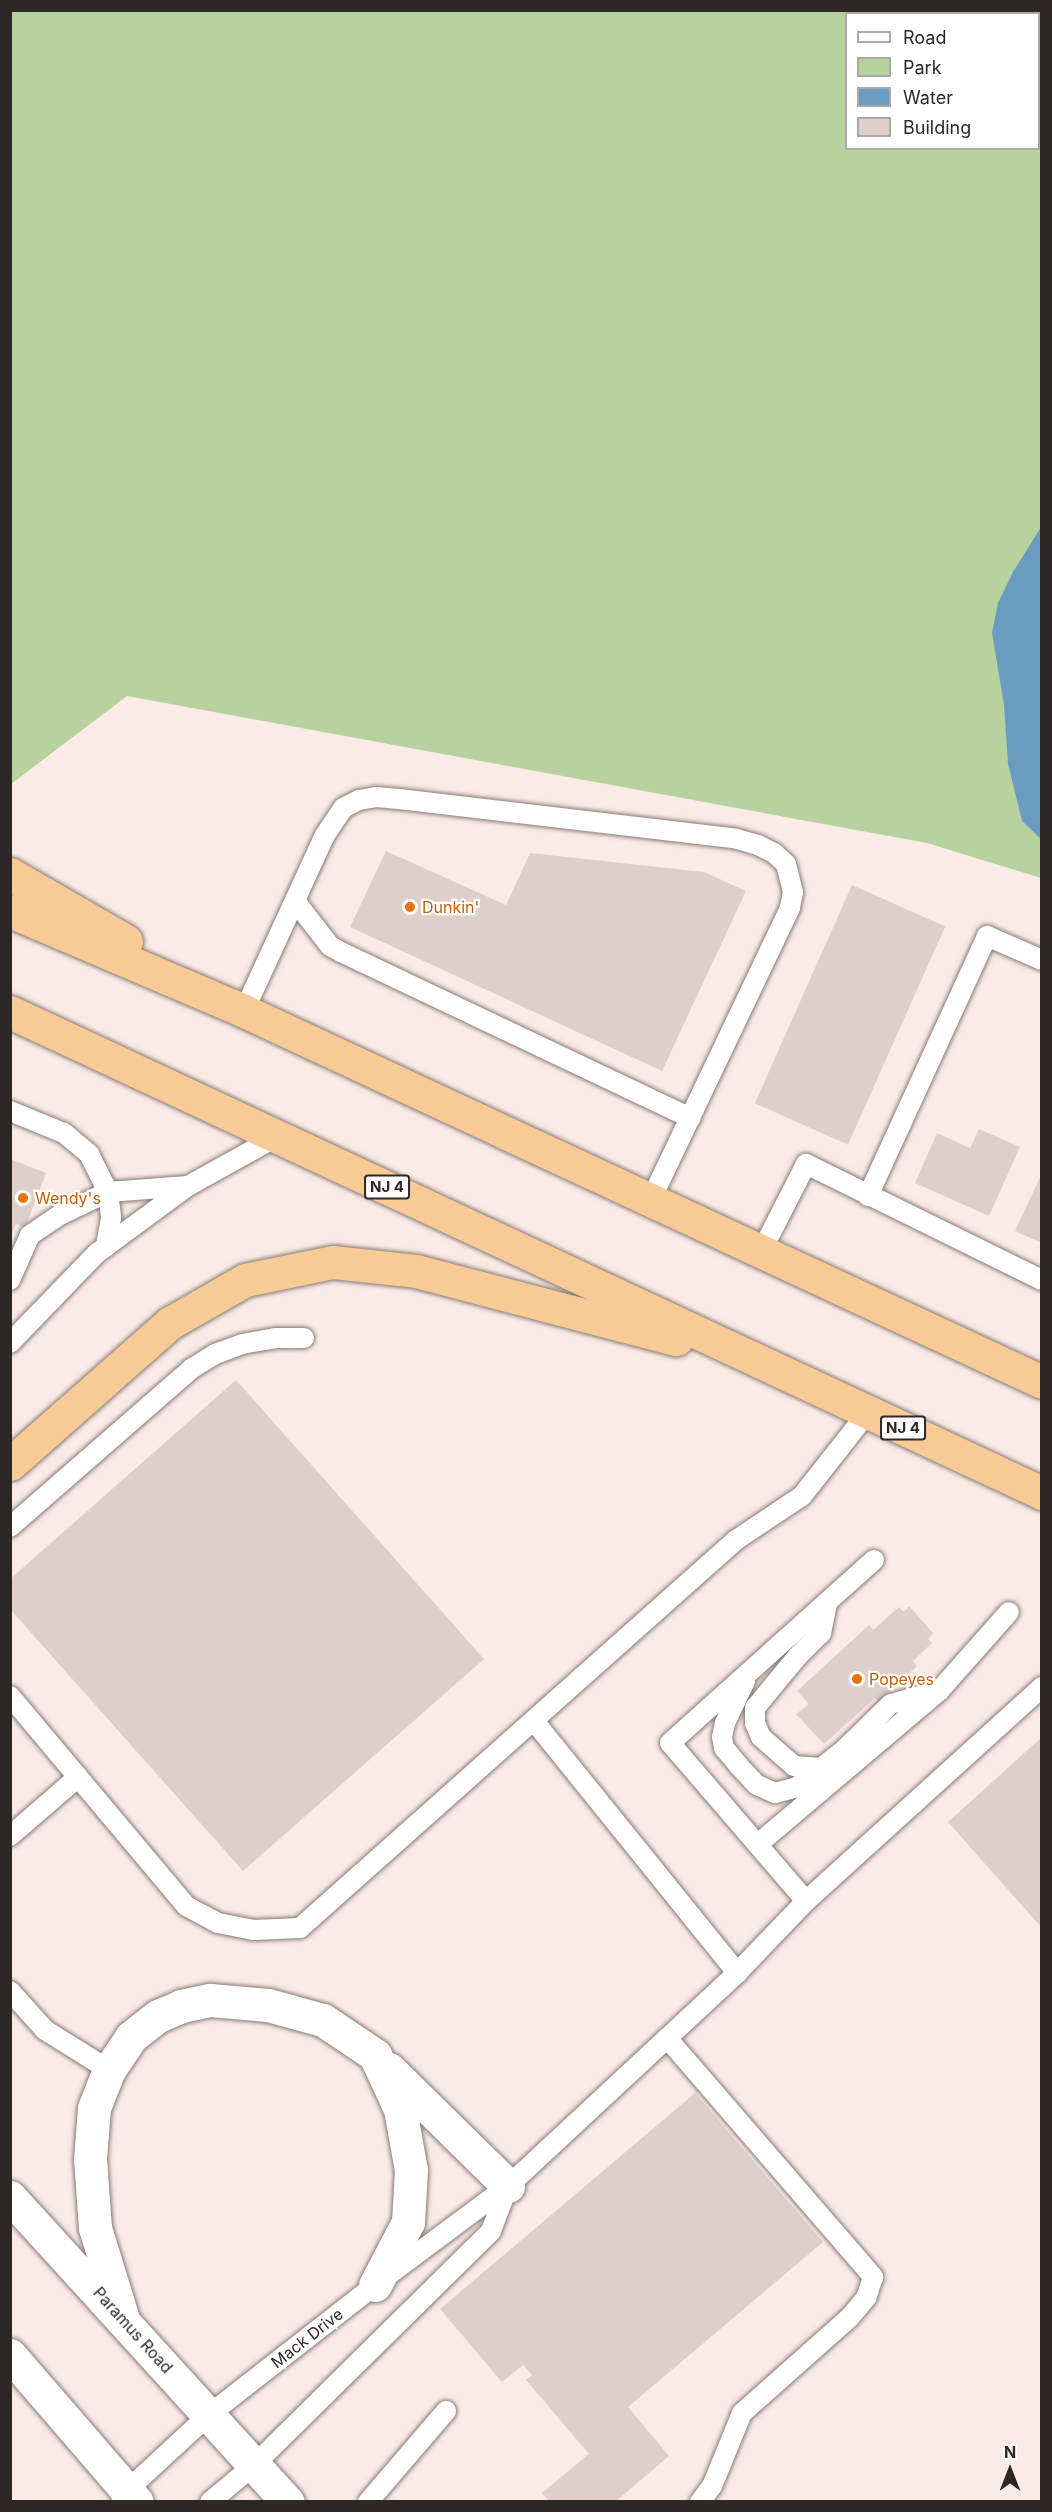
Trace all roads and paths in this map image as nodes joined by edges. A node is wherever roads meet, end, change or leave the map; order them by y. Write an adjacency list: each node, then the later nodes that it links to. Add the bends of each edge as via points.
1 (10, 874): 5 (highway)
2 (295, 901): 5 (lane); 8 (lane, via 330,946); 8 (lane, via 325,835 343,808 376,797 737,839 774,854 786,864 791,877 790,908)
3 (10, 911): 5 (highway)
4 (1041, 960): 12 (lane, via 987,936)
5 (244, 1011): 13 (highway)
6 (10, 1012): 9 (highway, NJ 4)
7 (10, 1111): 11 (lane, via 64,1133 89,1154)
8 (692, 1118): 13 (lane)
9 (278, 1136): 10 (lane); 20 (highway, NJ 4)
10 (188, 1186): 11 (lane); 14 (lane)
11 (108, 1192): 14 (lane, via 111,1218); 16 (lane, via 60,1215 30,1235)
12 (868, 1196): 15 (lane, via 806,1164); 17 (lane)
13 (651, 1201): 15 (highway)
14 (106, 1247): 19 (lane)
15 (761, 1252): 21 (highway)
16 (10, 1280)
17 (1041, 1280)
18 (304, 1338): 25 (lane, via 242,1344 191,1369)
19 (10, 1343)
20 (764, 1363): 22 (highway, NJ 4); 23 (highway, via 416,1271 333,1262 245,1280 170,1323)
21 (1041, 1382)
22 (868, 1412): 24 (highway, NJ 4); 33 (lane, via 802,1496 736,1540)
23 (10, 1464)
24 (1041, 1493)
25 (10, 1527)
26 (874, 1560): 27 (lane)
27 (827, 1603): 29 (lane); 34 (lane, via 821,1633 755,1708 755,1723 761,1737 794,1766)
28 (1009, 1612): 31 (lane)
29 (749, 1673): 34 (lane, via 725,1723 724,1748 756,1785 775,1793 798,1787); 37 (lane, via 670,1743)
30 (1041, 1687): 38 (lane, Mack Drive)
31 (940, 1690): 34 (lane, via 891,1704); 37 (lane)
32 (10, 1696): 35 (lane)
33 (534, 1720): 35 (lane, via 300,1929 254,1930 218,1923 186,1906); 39 (lane)
34 (820, 1768)
35 (78, 1777): 36 (lane)
36 (10, 1836)
37 (758, 1844): 38 (lane)
38 (806, 1901): 39 (lane, Mack Drive)
39 (736, 1973): 41 (lane, Mack Drive)
40 (10, 1991): 43 (lane, via 45,2030)
41 (667, 2038): 44 (lane, Mack Drive); 56 (lane, via 873,2277 866,2298 849,2318 753,2402 737,2421 712,2486)
42 (375, 2055): 43 (main road, via 323,2020 268,2006 210,2000 158,2016 131,2037); 44 (main road); 46 (main road, via 400,2109 411,2170 408,2222)
43 (109, 2070): 47 (main road, via 94,2108 90,2159 95,2228)
44 (508, 2186): 46 (lane, Mack Drive); 51 (lane, via 491,2231)
45 (10, 2197): 47 (main road, Paramus Road)
46 (375, 2285): 50 (lane, Mack Drive)
47 (123, 2319): 50 (main road, Paramus Road)
48 (10, 2355): 52 (main road)
49 (446, 2411): 55 (lane)
50 (210, 2414): 51 (main road, Paramus Road); 52 (lane, Mack Drive)
51 (254, 2465): 53 (lane); 54 (main road, Paramus Road)
52 (127, 2498)
53 (210, 2502)
54 (288, 2502)
55 (368, 2502)
56 (700, 2502)

